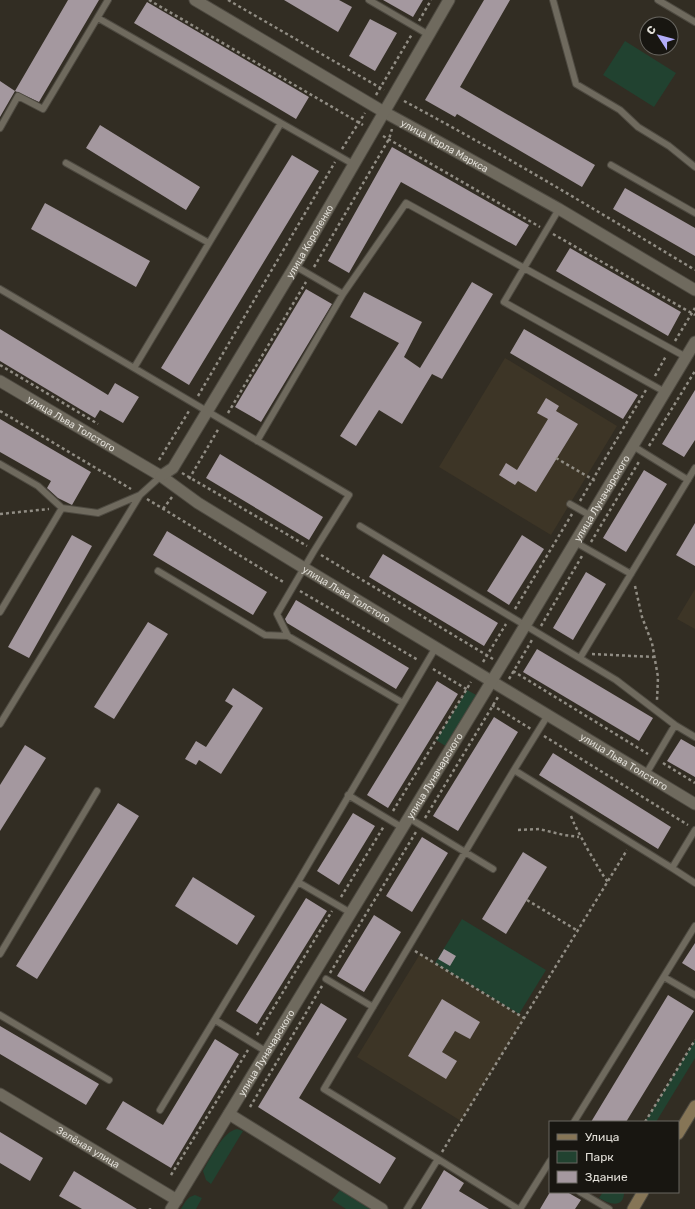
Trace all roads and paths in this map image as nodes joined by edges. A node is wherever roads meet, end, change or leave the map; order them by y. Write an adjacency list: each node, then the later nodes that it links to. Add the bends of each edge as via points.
1 (108, 0): 10 (lane)
2 (149, 0): 20 (path)
3 (194, 0): 16 (street, улица Карла Маркса)
4 (228, 0): 14 (path)
5 (369, 0): 12 (lane)
6 (431, 0): 12 (path)
7 (449, 0): 13 (street, улица Короленко)
8 (553, 0): 28 (lane, via 576,84 620,110 638,127 669,146)
9 (658, 0): 11 (lane)
10 (98, 18): 19 (lane); 21 (lane, via 43,109 18,96)
11 (695, 22)
12 (416, 27): 13 (lane); 14 (path)
13 (429, 35): 15 (street, улица Короленко)
14 (380, 88): 15 (path); 16 (path)
15 (399, 98): 17 (street, улица Короленко); 18 (path); 35 (path, via 539,177)
16 (370, 104): 17 (street, улица Карла Маркса); 20 (path)
17 (384, 112): 18 (street, улица Карла Маркса); 22 (street, улица Короленко)
18 (395, 118): 23 (path); 29 (street, улица Карла Маркса)
19 (281, 122): 24 (lane); 32 (lane)
20 (359, 122): 22 (path); 24 (path)
21 (0, 128)
22 (373, 131): 23 (path); 26 (street, улица Короленко)
23 (389, 140): 31 (path); 36 (path)
24 (338, 156): 26 (lane); 50 (path)
25 (66, 163): 32 (lane)
26 (353, 164): 33 (street, улица Короленко)
27 (611, 165): 30 (lane)
28 (695, 167)
29 (559, 209): 31 (lane); 38 (street, улица Карла Маркса)
30 (695, 213)
31 (546, 231): 34 (lane); 41 (path)
32 (209, 243): 46 (lane)
33 (294, 266): 36 (lane); 52 (street, улица Короленко)
34 (524, 268): 39 (lane, via 406,203); 43 (lane); 48 (lane, via 504,302)
35 (695, 270)
36 (310, 275): 39 (lane); 53 (path)
37 (0, 288): 46 (lane)
38 (695, 290)
39 (343, 294): 55 (lane)
40 (695, 308): 41 (path)
41 (694, 314): 43 (path)
42 (695, 342): 44 (street, улица Луначарского)
43 (671, 348): 44 (lane); 48 (path)
44 (686, 357): 49 (street, улица Луначарского)
45 (0, 365): 54 (path)
46 (134, 368): 50 (lane)
47 (0, 381): 63 (street, улица Льва Толстого)
48 (650, 384): 49 (lane); 65 (path)
49 (665, 392): 56 (street, улица Луначарского)
50 (193, 404): 52 (lane); 59 (path)
51 (0, 411): 69 (path)
52 (206, 411): 53 (lane); 61 (street, улица Короленко)
53 (223, 421): 55 (lane); 64 (path)
54 (99, 424)
55 (257, 441): 79 (lane, via 349,494)
56 (633, 446): 66 (lane); 68 (street, улица Луначарского)
57 (152, 456): 59 (path)
58 (556, 458): 65 (path)
59 (159, 460): 61 (path)
60 (0, 464): 72 (lane, via 38,486)
61 (173, 468): 63 (street, улица Короленко); 64 (path)
62 (695, 468): 66 (lane)
63 (161, 476): 67 (street, улица Льва Толстого); 69 (lane)
64 (190, 478): 67 (path); 79 (path)
65 (593, 480): 68 (path); 71 (path)
66 (688, 480): 82 (lane)
67 (178, 488): 73 (path); 80 (street, улица Льва Толстого)
68 (607, 488): 75 (street, улица Луначарского)
69 (140, 495): 72 (lane, via 98,513); 73 (path); 105 (lane)
70 (570, 504): 71 (lane)
71 (576, 507): 75 (lane); 85 (path)
72 (62, 508): 74 (path); 84 (lane)
73 (162, 508): 83 (path)
74 (0, 514)
75 (591, 516): 77 (street, улица Луначарского)
76 (360, 526): 85 (lane)
77 (575, 542): 78 (lane); 86 (street, улица Луначарского)
78 (587, 549): 82 (lane); 87 (path)
79 (314, 551): 80 (lane); 90 (path)
80 (304, 568): 83 (lane); 89 (street, улица Льва Толстого)
81 (158, 571): 88 (lane, via 265,635)
82 (631, 574): 91 (path); 92 (lane)
83 (293, 587): 88 (lane, via 277,614); 94 (path)
84 (0, 612)
85 (511, 616): 86 (lane); 90 (path)
86 (525, 625): 87 (lane); 93 (street, улица Луначарского)
87 (537, 632): 92 (lane); 95 (path)
88 (288, 636): 101 (lane)
89 (436, 647): 94 (lane); 96 (street, улица Льва Толстого)
90 (487, 655): 93 (path); 96 (path)
91 (654, 657): 92 (path, via 592,654); 103 (path, via 658,678)
92 (580, 658): 103 (lane, via 616,680)
93 (502, 664): 95 (path); 97 (street, улица Луначарского)
94 (425, 665): 99 (path); 101 (lane)
95 (513, 671): 98 (path); 109 (path)
96 (477, 672): 97 (street, улица Льва Толстого); 99 (path)
97 (492, 681): 98 (street, улица Льва Толстого); 100 (street, улица Луначарского)
98 (503, 688): 102 (path); 104 (street, улица Льва Толстого)
99 (467, 690): 100 (path); 118 (path)
100 (481, 698): 102 (path); 117 (street, улица Луначарского)
101 (403, 703): 114 (lane)
102 (493, 706): 107 (path); 119 (path)
103 (656, 710): 106 (lane)
104 (548, 715): 107 (lane); 111 (street, улица Льва Толстого)
105 (0, 724)
106 (676, 725): 108 (lane); 109 (lane)
107 (537, 732): 110 (lane); 120 (path)
108 (695, 737)
109 (655, 759): 111 (lane); 112 (path)
110 (514, 770): 115 (lane); 126 (lane)
111 (646, 774): 116 (street, улица Льва Толстого)
112 (695, 783)
113 (97, 791): 138 (lane)
114 (348, 796): 118 (lane); 129 (lane)
115 (567, 802): 124 (path); 125 (lane)
116 (695, 804)
117 (409, 818): 119 (lane); 121 (street, улица Луначарского)
118 (388, 819): 121 (lane); 133 (path)
119 (421, 825): 126 (lane); 140 (path)
120 (688, 825)
121 (403, 828): 134 (street, улица Луначарского)
122 (518, 830): 124 (path, via 540,829)
123 (695, 830): 127 (lane)
124 (580, 837): 130 (path)
125 (632, 843): 127 (lane); 130 (path)
126 (464, 852): 128 (lane); 137 (lane)
127 (672, 868): 131 (lane)
128 (493, 869)
129 (298, 882): 133 (lane); 145 (lane)
130 (608, 882): 136 (path)
131 (695, 883)
132 (527, 900): 136 (path)
133 (336, 905): 134 (lane); 147 (path)
134 (351, 914): 148 (street, улица Луначарского)
135 (695, 926): 139 (lane)
136 (578, 931): 144 (path)
137 (409, 947): 142 (lane); 144 (path)
138 (0, 954)
139 (664, 976): 141 (lane); 155 (lane)
140 (326, 979): 142 (lane); 152 (path)
141 (695, 995)
142 (372, 1007): 158 (lane, via 324,1089)
143 (0, 1015): 149 (lane)
144 (524, 1018): 158 (path)
145 (215, 1020): 147 (lane); 153 (lane)
146 (695, 1040): 156 (path)
147 (252, 1043): 148 (lane); 162 (path)
148 (267, 1052): 154 (street, улица Луначарского)
149 (109, 1080)
150 (0, 1094): 165 (street, Зелёная улица)
151 (695, 1106): 157 (main road)
152 (250, 1107)
153 (160, 1110)
154 (229, 1114): 165 (street, улица Луначарского); 166 (street)
155 (575, 1121)
156 (646, 1121)
157 (679, 1132)
158 (438, 1159): 167 (lane); 168 (lane)
159 (549, 1162): 160 (lane)
160 (544, 1171): 161 (lane); 168 (lane)
161 (549, 1174)
162 (170, 1175)
163 (582, 1193): 169 (lane)
164 (642, 1193): 170 (main road)
165 (174, 1205)
166 (382, 1209)
167 (407, 1209)
168 (519, 1209)
169 (609, 1209)
170 (633, 1209)

